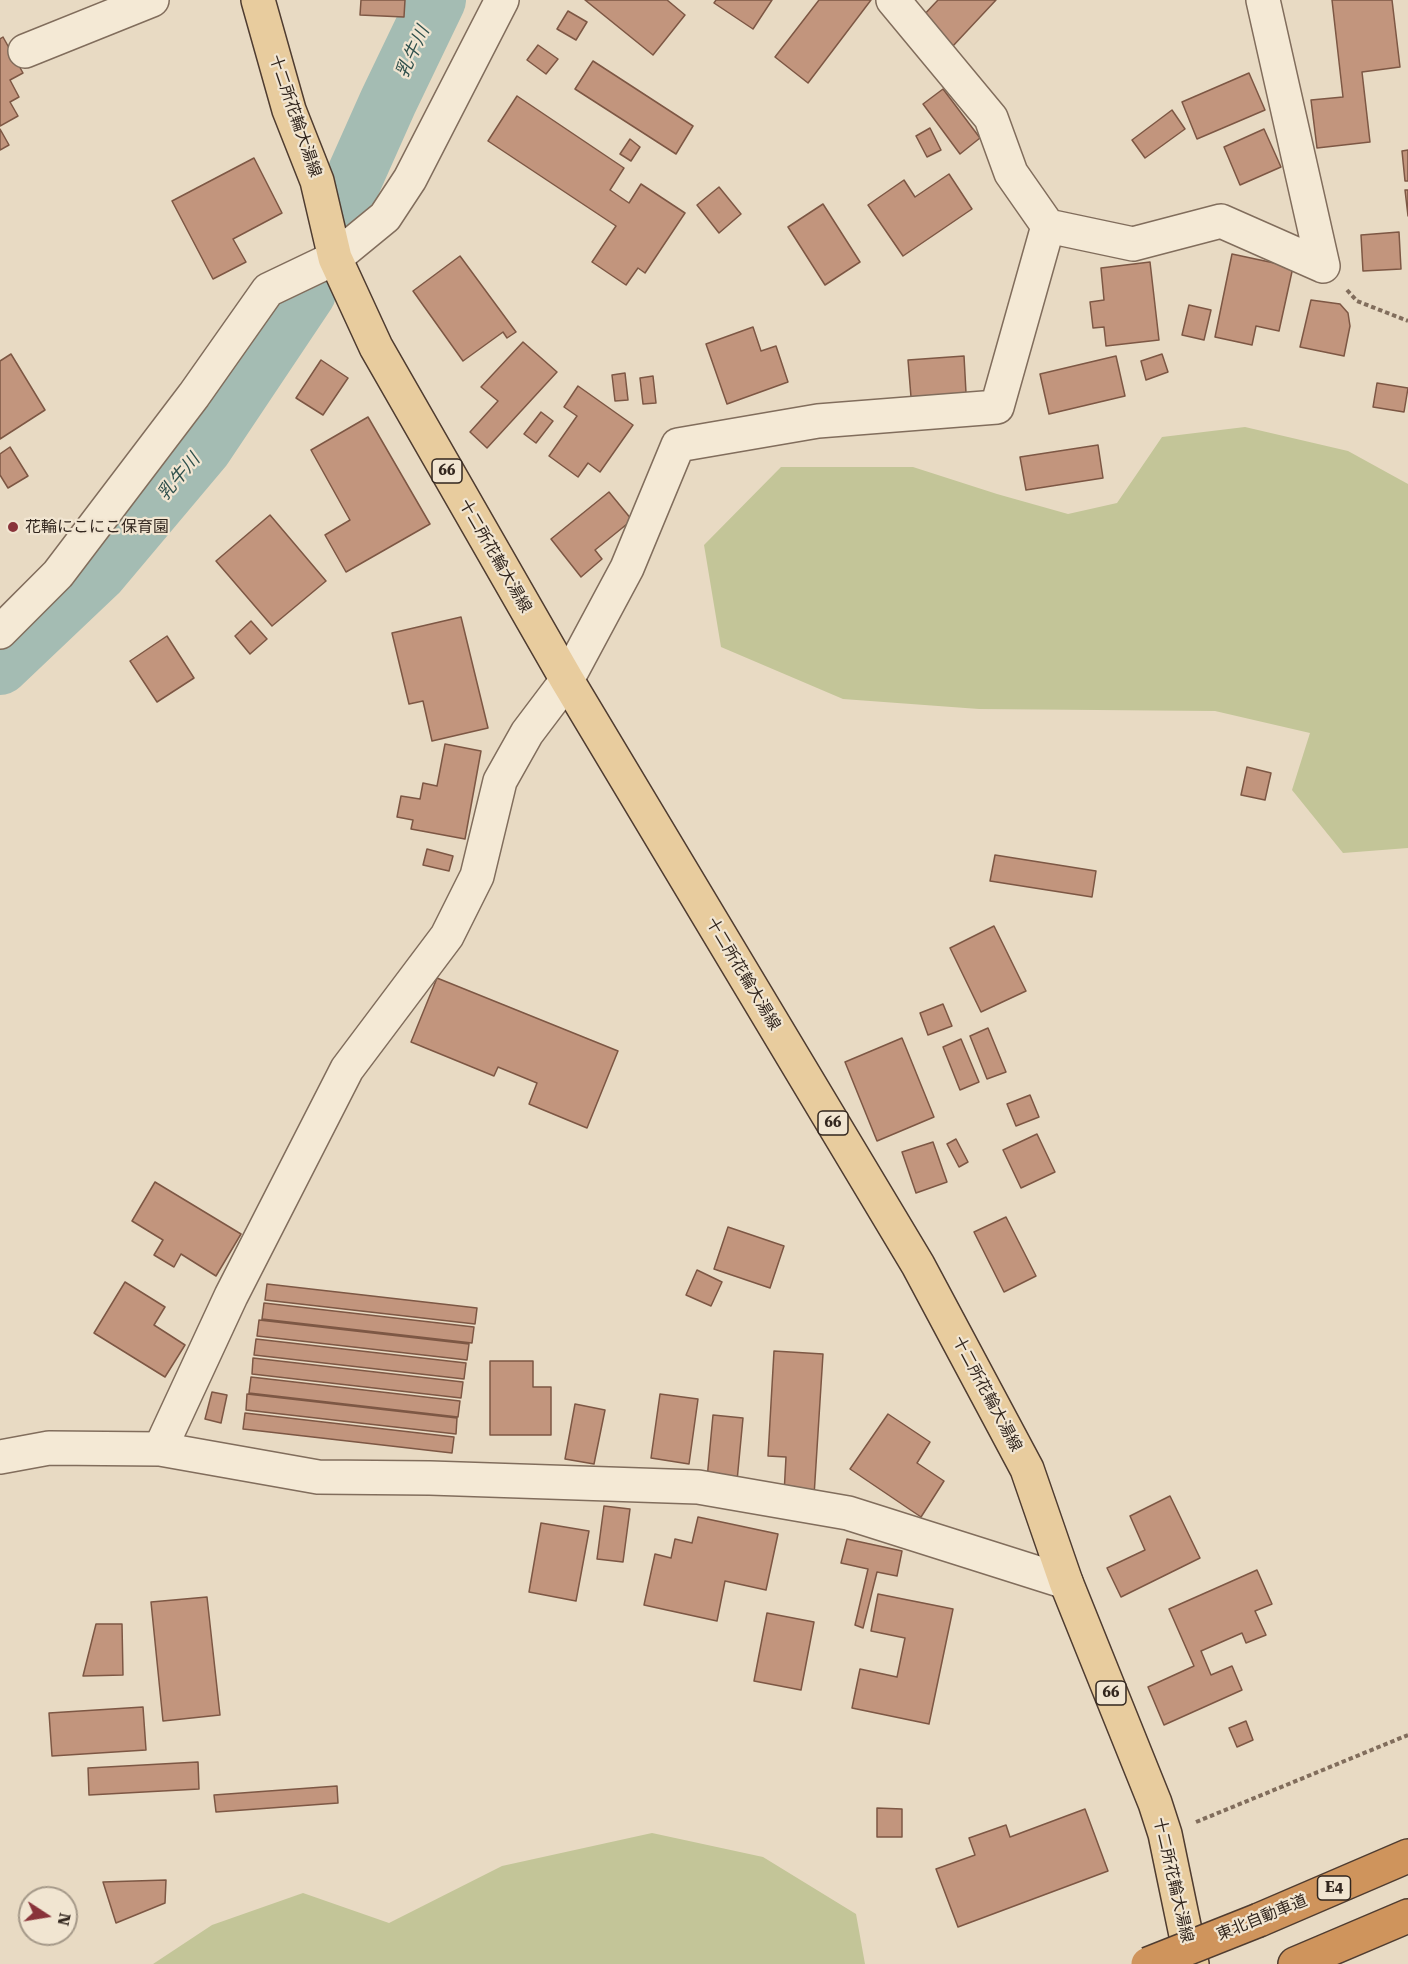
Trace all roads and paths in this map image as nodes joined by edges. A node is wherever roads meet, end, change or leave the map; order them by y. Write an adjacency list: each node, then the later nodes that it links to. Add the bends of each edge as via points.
1 (152, 0): 6 (street)
2 (258, 0): 8 (main road, 十二所花輪大湯線 / 66, via 289,110 317,181)
3 (502, 0): 8 (street, via 410,179 385,217)
4 (893, 0): 7 (street, via 991,118 1011,173)
5 (1263, 0): 9 (street)
6 (25, 51)
7 (1048, 226): 9 (street, via 1133,244 1221,221); 12 (street, via 997,407 818,421 678,445 627,568)
8 (334, 258): 11 (street, via 268,290 58,574); 12 (main road, 十二所花輪大湯線 / 66, via 375,347)
9 (1323, 266): 10 (path, via 1357,301)
10 (1408, 321)
11 (0, 632)
12 (567, 680): 13 (street, via 527,734 500,781 477,876 447,936 347,1070 231,1296); 15 (main road, 十二所花輪大湯線 / 66, via 918,1265 1026,1469)
13 (160, 1449): 14 (street, via 49,1448); 15 (street, via 318,1477 698,1487 848,1513)
14 (0, 1457)
15 (1066, 1582): 17 (main road, 十二所花輪大湯線 / 66)
16 (1408, 1735): 17 (path)
17 (1165, 1834): 21 (main road, 十二所花輪大湯線 / 66)
18 (1408, 1856): 20 (highway, 東北自動車道 / E4, bridge)
19 (1408, 1916): 22 (highway)
20 (1148, 1964)
21 (1192, 1964)
22 (1295, 1964)

